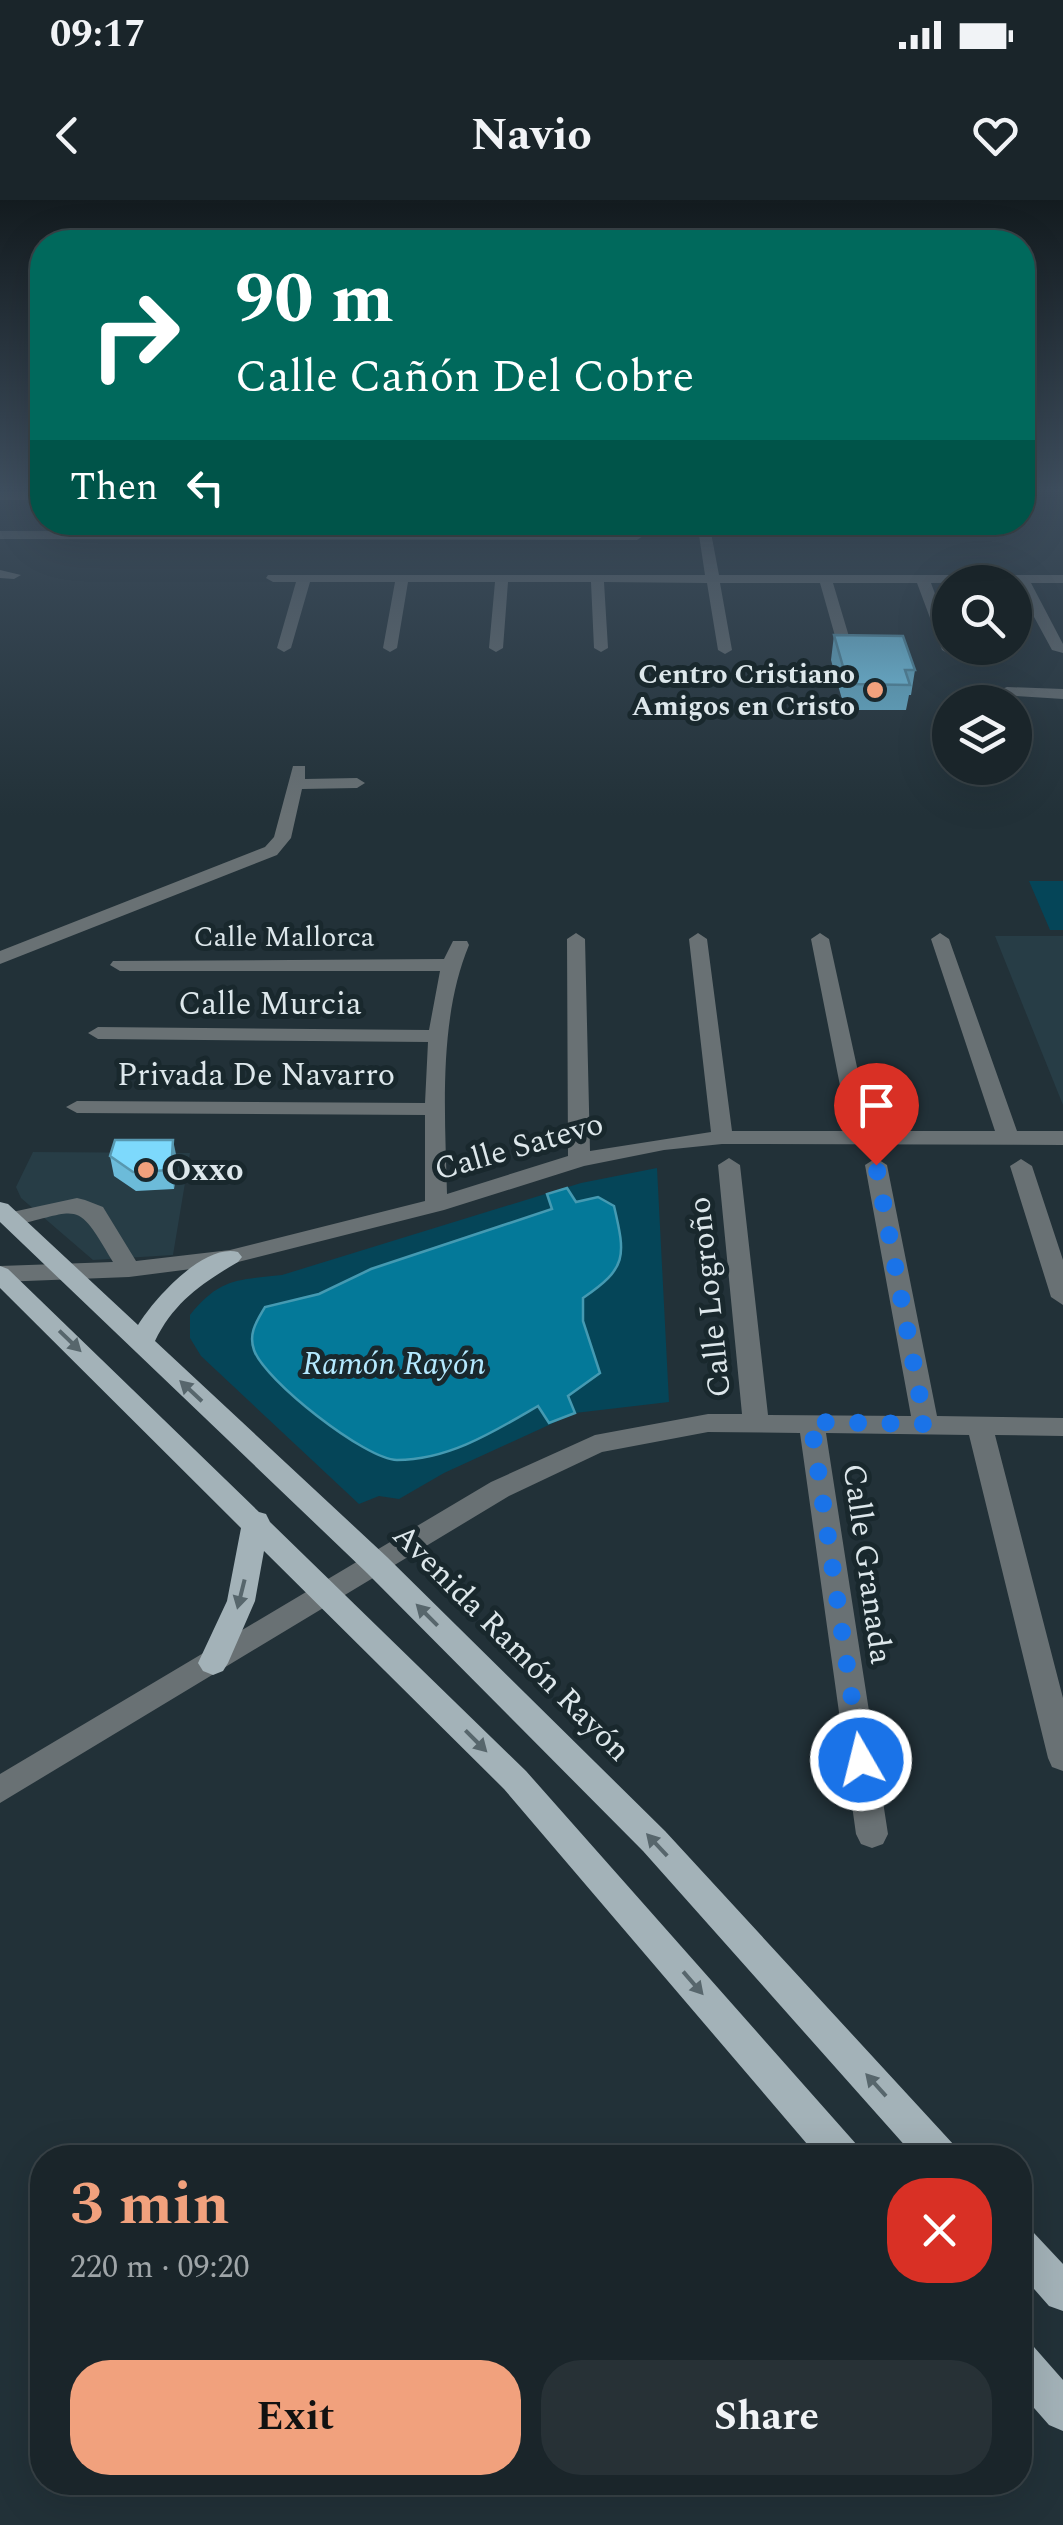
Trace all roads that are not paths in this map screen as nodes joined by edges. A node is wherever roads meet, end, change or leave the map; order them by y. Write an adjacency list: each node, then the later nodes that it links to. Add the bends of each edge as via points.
1 (298, 600): 8 (street)
2 (398, 600): 9 (street)
3 (500, 600): 10 (street)
4 (599, 600): 11 (street)
5 (716, 600): 12 (street)
6 (831, 600): 13 (street)
7 (1033, 600): 14 (street)
8 (284, 648)
9 (390, 648)
10 (496, 648)
11 (601, 648)
12 (725, 650)
13 (846, 650)
14 (1059, 650)
15 (1032, 693): 16 (street)
16 (1063, 694)
17 (358, 783): 23 (street, via 297,776 282,838 272,851)
18 (576, 938): 34 (street)
19 (698, 939): 30 (street)
20 (940, 939): 31 (street)
21 (820, 940): 33 (street)
22 (460, 945): 25 (street)
23 (0, 958)
24 (120, 965): 25 (street, Calle Mallorca)
25 (448, 965): 27 (street)
26 (98, 1033): 27 (street, Calle Murcia)
27 (441, 1036): 29 (street)
28 (77, 1106): 29 (street, Privada De Navarro)
29 (435, 1109): 38 (street)
30 (722, 1136): 33 (street, Calle Satevo); 34 (street, Calle Satevo)
31 (1008, 1138): 32 (street, Calle Satevo); 33 (street, Calle Satevo)
32 (1063, 1138)
33 (862, 1140)
34 (579, 1160): 38 (street, Calle Satevo)
35 (729, 1165): 47 (street, Calle Logroño)
36 (876, 1165): 48 (street)
37 (1021, 1166): 44 (street)
38 (436, 1205): 40 (street, Calle Satevo)
39 (6, 1214): 41 (street, via 87,1206); 42 (main road, Avenida Ramón Rayón)
40 (230, 1258): 41 (street, Calle Satevo); 45 (main road, via 170,1293)
41 (130, 1269): 42 (street, Calle Satevo)
42 (68, 1273): 43 (street, Calle Satevo); 45 (main road, Avenida Ramón Rayón)
43 (0, 1274): 51 (main road, one-way to 51)
44 (1063, 1296)
45 (141, 1343): 52 (main road, Avenida Ramón Rayón, one-way to 45)
46 (811, 1422): 47 (street); 48 (street); 57 (street, Calle Granada)
47 (756, 1423): 52 (street, via 683,1425 595,1444 500,1489)
48 (925, 1424): 49 (street)
49 (979, 1424): 50 (street); 55 (street)
50 (1063, 1427)
51 (256, 1522): 53 (main road); 54 (main road, one-way to 54, via 241,1600)
52 (377, 1565): 53 (street); 59 (main road, Avenida Ramón Rayón, one-way to 52, via 654,1841)
53 (330, 1594): 54 (street); 58 (main road, one-way to 58, via 515,1780)
54 (213, 1663): 56 (street)
55 (1063, 1758)
56 (0, 1790)
57 (872, 1834)
58 (833, 2145)
59 (929, 2145)
60 (1032, 2257): 61 (main road)
61 (1063, 2292)
62 (1032, 2375): 63 (main road)
63 (1063, 2411)

